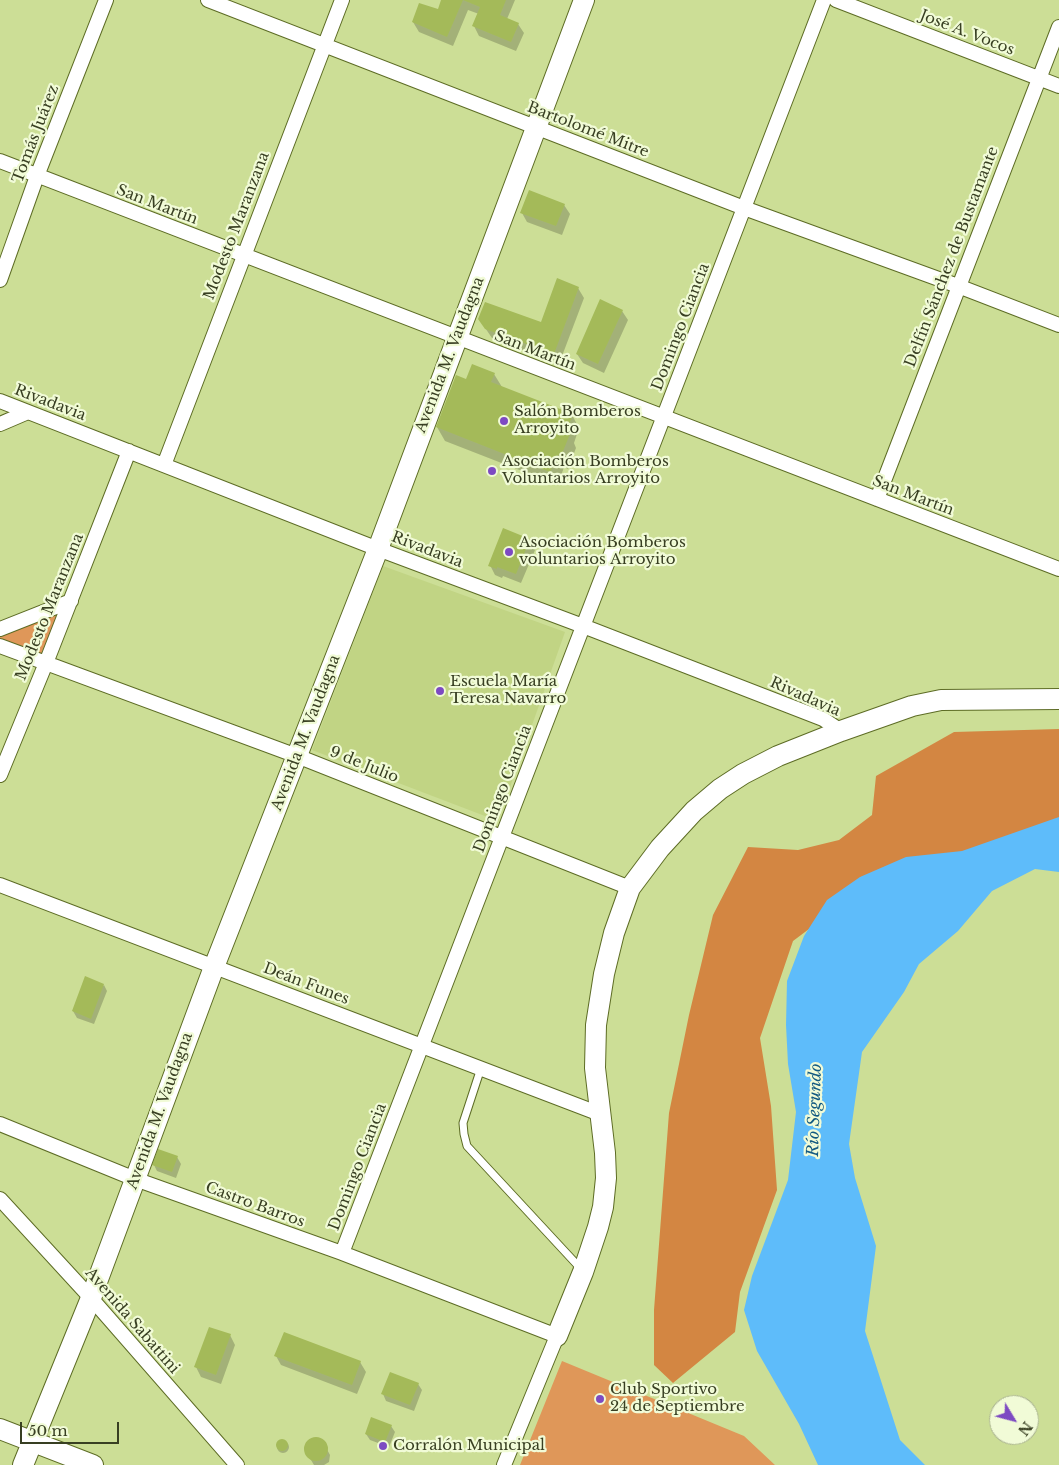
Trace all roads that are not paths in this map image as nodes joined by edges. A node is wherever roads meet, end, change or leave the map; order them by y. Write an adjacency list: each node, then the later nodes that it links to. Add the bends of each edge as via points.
1 (106, 0): 13 (street, Tomás Juárez)
2 (208, 0): 8 (street, Bartolomé Mitre)
3 (342, 0): 8 (street, Modesto Maranzana)
4 (584, 0): 11 (main road, Avenida M. Vaudagna)
5 (824, 0): 14 (street, Domingo Ciancia)
6 (836, 0): 9 (street, José A. Vocos)
7 (1059, 27): 9 (street, Delfín Sánchez de Bustamante)
8 (324, 45): 11 (street, Bartolomé Mitre); 15 (street, Modesto Maranzana)
9 (1039, 78): 10 (street, José A. Vocos); 17 (street, Delfín Sánchez de Bustamante)
10 (1059, 86)
11 (536, 128): 14 (street, Bartolomé Mitre); 19 (main road, Avenida M. Vaudagna)
12 (0, 162): 13 (street, San Martín)
13 (37, 176): 15 (street, San Martín); 16 (street, Tomás Juárez)
14 (744, 208): 17 (street, Bartolomé Mitre); 22 (street, Domingo Ciancia)
15 (243, 255): 19 (street, San Martín); 25 (street, Modesto Maranzana)
16 (0, 280)
17 (958, 286): 18 (street, Bartolomé Mitre); 26 (street, Delfín Sánchez de Bustamante)
18 (1059, 325)
19 (456, 338): 22 (street, San Martín); 27 (main road, Avenida M. Vaudagna)
20 (0, 401): 21 (street, Rivadavia)
21 (28, 412): 23 (street); 24 (street, Rivadavia)
22 (664, 418): 26 (street, San Martín); 30 (street, Domingo Ciancia)
23 (0, 424)
24 (129, 451): 25 (street, Rivadavia); 29 (street, Modesto Maranzana)
25 (164, 465): 27 (street, Rivadavia)
26 (877, 499): 28 (street, San Martín)
27 (378, 549): 30 (street, Rivadavia); 36 (main road, Avenida M. Vaudagna)
28 (1059, 568)
29 (71, 601): 31 (street); 33 (street, Modesto Maranzana)
30 (583, 626): 35 (street, Rivadavia, via 823,719); 38 (street, Domingo Ciancia)
31 (0, 629)
32 (0, 646): 33 (street, 9 de Julio)
33 (46, 663): 36 (street, 9 de Julio); 37 (street, Modesto Maranzana)
34 (1059, 699): 35 (main road, via 941,700 912,706)
35 (841, 731): 40 (main road, via 778,756 720,789 694,811 660,848)
36 (297, 756): 38 (street, 9 de Julio); 41 (main road, Avenida M. Vaudagna)
37 (0, 775)
38 (502, 838): 40 (street, 9 de Julio); 42 (street, Domingo Ciancia)
39 (1, 888): 41 (street, Deán Funes)
40 (630, 888): 44 (main road, via 614,932 596,1025 595,1068)
41 (214, 967): 42 (street, Deán Funes); 46 (main road, Avenida M. Vaudagna)
42 (423, 1046): 43 (street, Deán Funes); 48 (street, Domingo Ciancia)
43 (481, 1068): 44 (street, Deán Funes); 49 (lane, via 463,1123 467,1146)
44 (600, 1114): 49 (main road, via 606,1178 598,1227)
45 (0, 1124): 46 (street, Castro Barros)
46 (135, 1179): 48 (street, Castro Barros); 50 (main road, Avenida M. Vaudagna)
47 (0, 1199): 50 (street, Avenida Sabattini)
48 (342, 1253): 51 (street, Castro Barros)
49 (583, 1272): 51 (main road)
50 (91, 1298): 53 (main road, Avenida M. Vaudagna); 56 (street, Avenida Sabattini)
51 (557, 1336): 57 (street)
52 (0, 1430): 53 (main road)
53 (33, 1442): 54 (main road, Avenida M. Vaudagna); 55 (main road)
54 (24, 1465)
55 (93, 1465)
56 (237, 1465)
57 (504, 1465)

